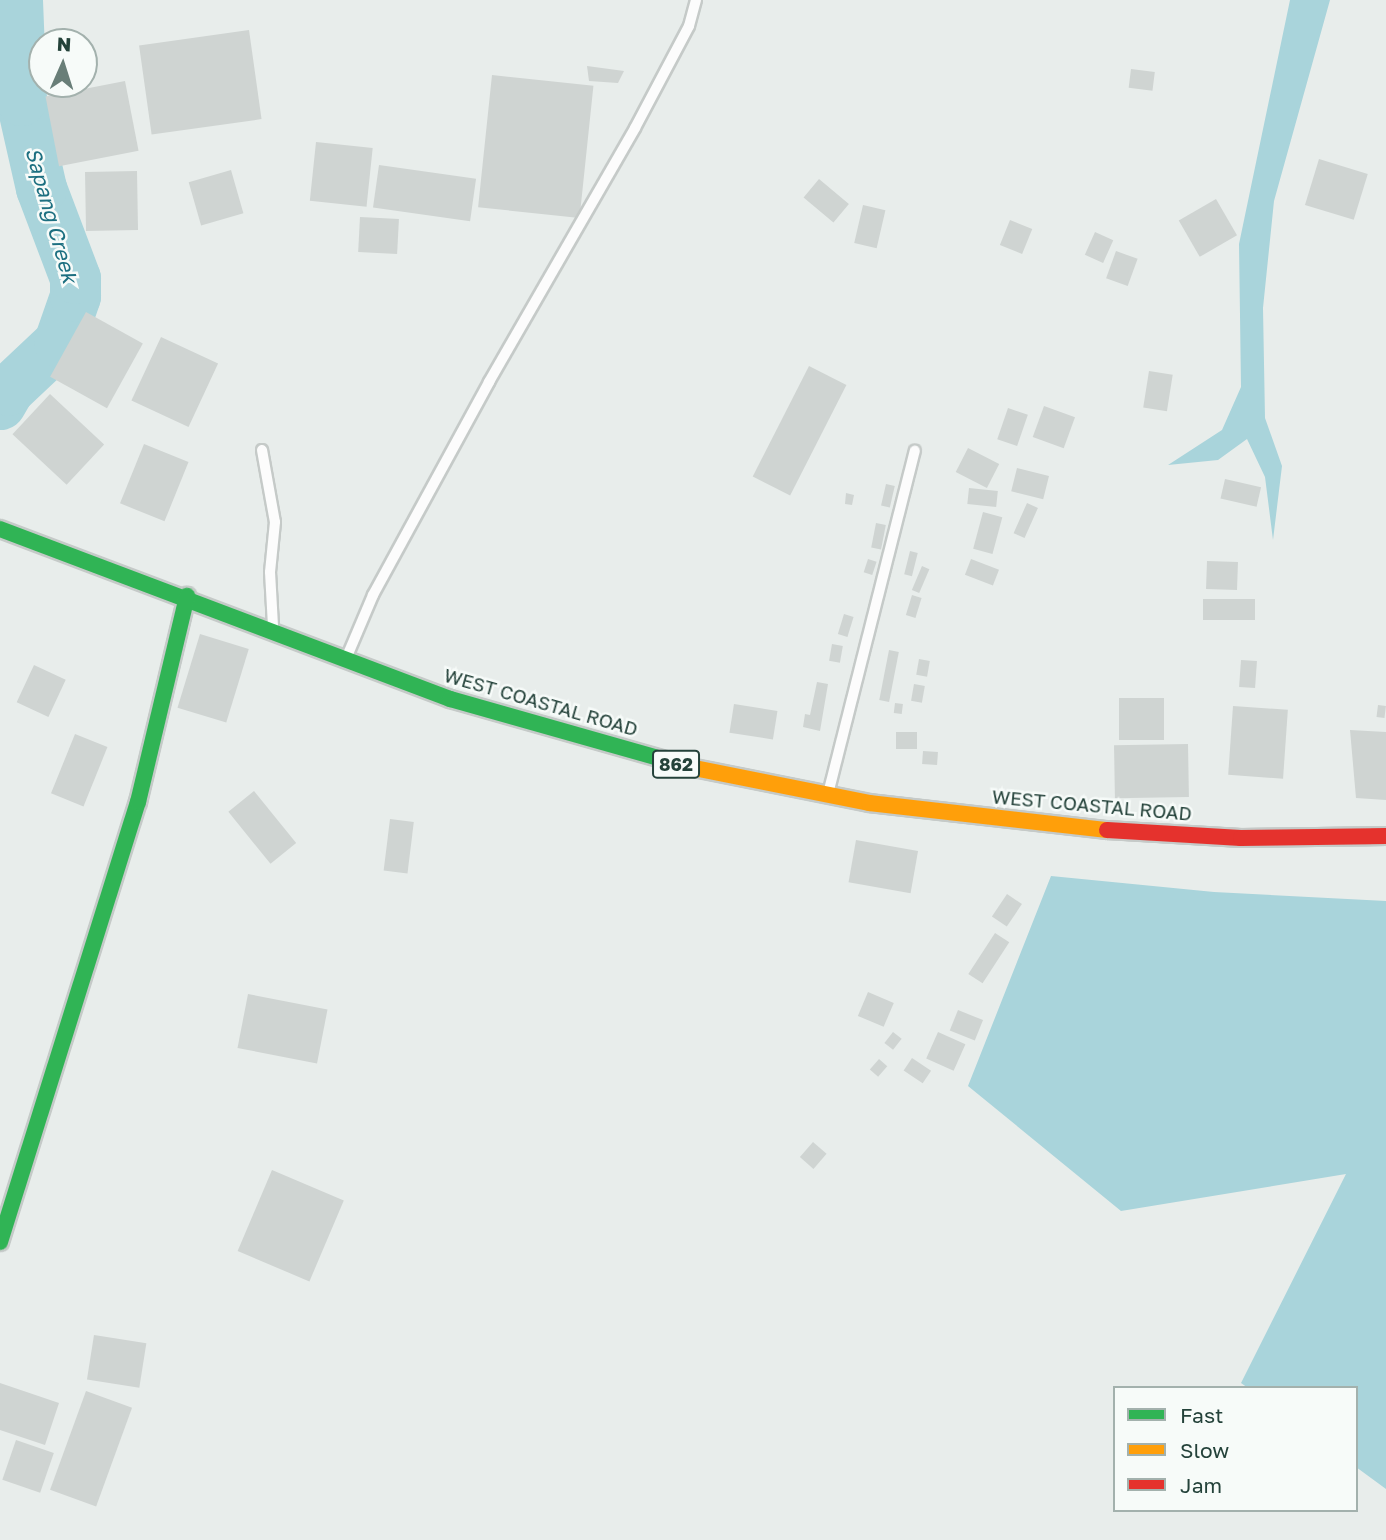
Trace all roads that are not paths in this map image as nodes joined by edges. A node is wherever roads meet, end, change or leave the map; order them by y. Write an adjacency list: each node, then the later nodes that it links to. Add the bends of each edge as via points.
1 (696, 0): 7 (lane, via 689,26 635,128 373,595)
2 (262, 450): 6 (lane, via 275,522 270,572)
3 (915, 452): 8 (lane)
4 (0, 529): 5 (main road, WEST COASTAL ROAD / 862)
5 (187, 596): 6 (main road, WEST COASTAL ROAD / 862); 10 (main road, via 138,802)
6 (274, 632): 7 (main road, WEST COASTAL ROAD / 862)
7 (346, 660): 8 (main road, WEST COASTAL ROAD / 862, via 450,699 679,765)
8 (828, 793): 9 (main road, WEST COASTAL ROAD / 862, via 869,803 1068,828 1241,838)
9 (1386, 836)
10 (0, 1242)

